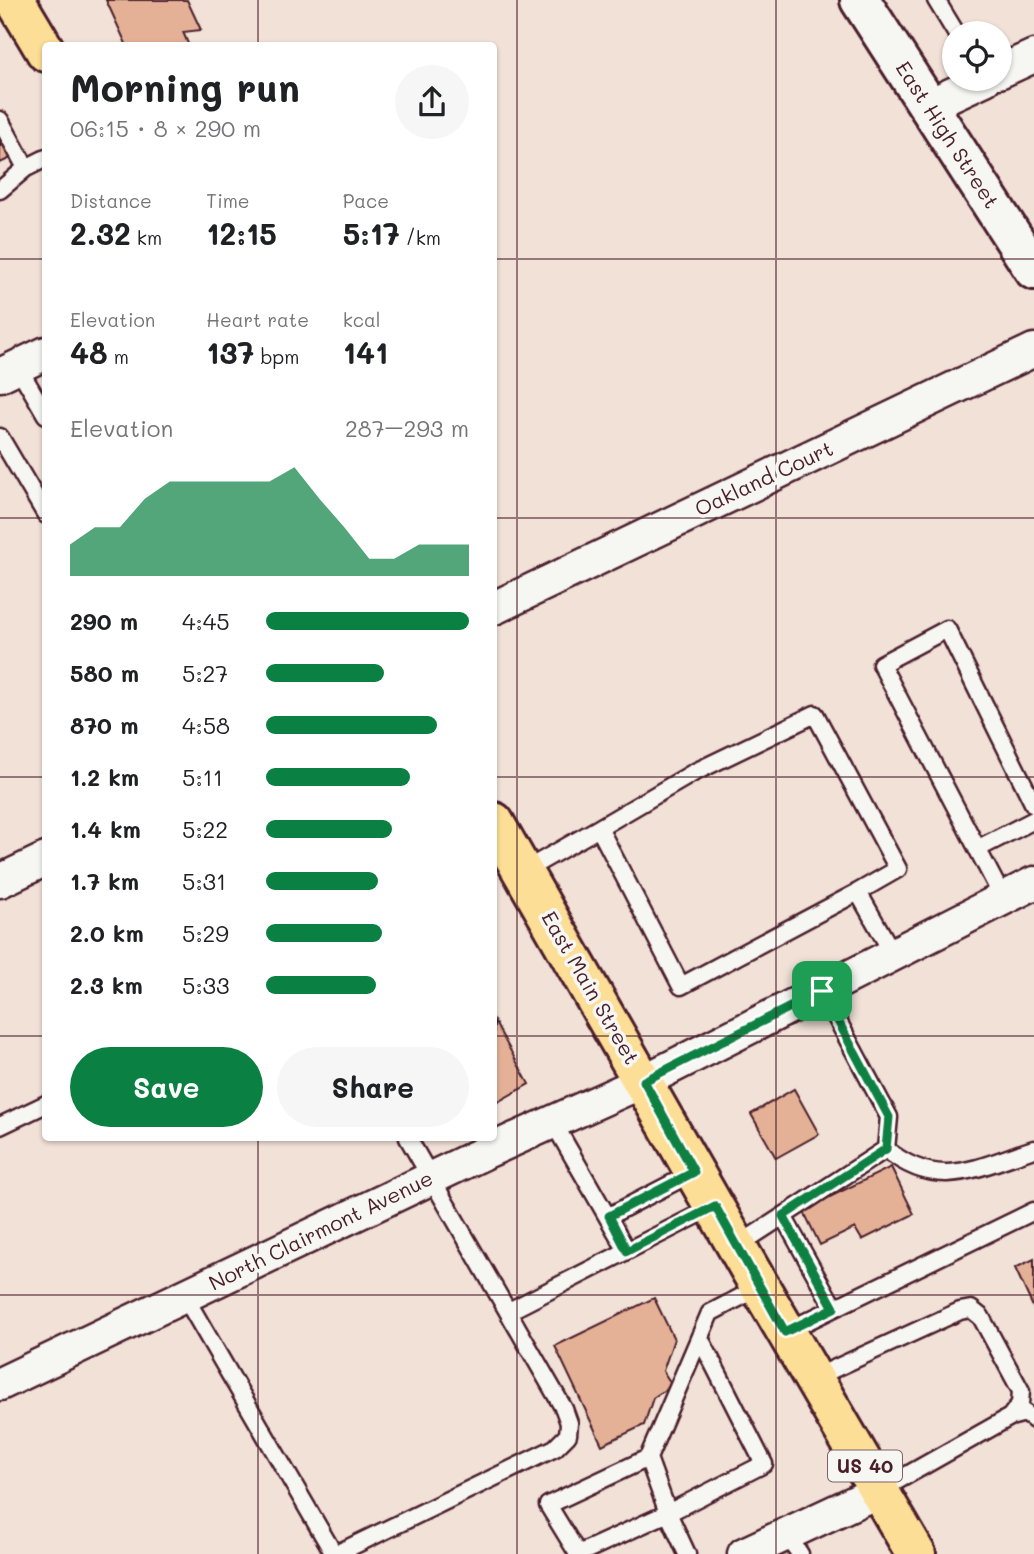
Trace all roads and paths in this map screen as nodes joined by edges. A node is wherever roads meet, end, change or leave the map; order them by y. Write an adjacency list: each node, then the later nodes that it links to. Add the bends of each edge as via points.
1 (15, 0): 5 (main road)
2 (936, 0): 4 (lane)
3 (862, 1): 9 (main road, East High Street)
4 (949, 21)
5 (42, 45)
6 (1034, 55): 7 (street)
7 (1012, 66)
8 (959, 91): 9 (street)
9 (927, 106): 14 (main road, East High Street)
10 (0, 120): 12 (lane)
11 (42, 160): 12 (lane)
12 (26, 168): 13 (lane)
13 (0, 190)
14 (1034, 270)
15 (1034, 351): 20 (street, Oakland Court)
16 (21, 365): 17 (lane)
17 (42, 407)
18 (0, 437): 19 (lane)
19 (42, 508)
20 (497, 607)
21 (1034, 804): 25 (lane, via 947,629 880,664)
22 (1034, 820): 25 (lane)
23 (497, 827): 27 (main road, East Main Street / US 40)
24 (599, 828): 27 (lane); 30 (lane, via 681,986); 30 (lane, via 693,774 815,714 898,869)
25 (977, 849): 31 (lane)
26 (42, 861): 28 (street)
27 (523, 872): 34 (main road, East Main Street / US 40)
28 (0, 881)
29 (1034, 883): 31 (street, North Clairmont Avenue)
30 (858, 892): 32 (lane)
31 (1003, 898): 32 (street, North Clairmont Avenue)
32 (893, 954): 33 (street, North Clairmont Avenue)
33 (822, 991): 34 (street, North Clairmont Avenue); 39 (lane, via 889,1117)
34 (644, 1081): 36 (street, North Clairmont Avenue); 41 (main road, East Main Street / US 40)
35 (42, 1106): 37 (lane)
36 (553, 1122): 42 (street, North Clairmont Avenue); 45 (lane)
37 (0, 1126)
38 (410, 1141): 42 (lane)
39 (886, 1149): 40 (lane, via 897,1159 954,1174); 46 (lane)
40 (1034, 1149)
41 (694, 1172): 43 (main road, East Main Street / US 40); 45 (lane)
42 (432, 1178): 50 (street, North Clairmont Avenue); 52 (lane)
43 (715, 1206): 47 (main road, East Main Street / US 40); 48 (lane)
44 (1034, 1211): 51 (lane)
45 (609, 1216): 48 (lane)
46 (783, 1216): 47 (lane); 51 (lane)
47 (737, 1246): 49 (main road, East Main Street / US 40)
48 (627, 1251): 52 (lane)
49 (760, 1287): 53 (main road, East Main Street / US 40); 54 (lane, via 710,1313)
50 (185, 1297): 56 (street, North Clairmont Avenue); 63 (lane)
51 (834, 1308): 53 (lane)
52 (509, 1311): 63 (lane, via 564,1409 568,1435 555,1448)
53 (785, 1332): 55 (main road, East Main Street / US 40)
54 (700, 1338): 59 (lane); 61 (lane, via 764,1464)
55 (813, 1379): 57 (lane, via 971,1309 982,1317 1021,1391 1020,1404); 60 (main road, East Main Street / US 40)
56 (0, 1384)
57 (1010, 1417): 58 (lane, via 1025,1413); 60 (lane)
58 (1034, 1420)
59 (648, 1458): 61 (lane); 61 (lane, via 548,1505 578,1554)
60 (879, 1491): 62 (street); 66 (main road, East Main Street / US 40)
61 (668, 1513): 64 (lane)
62 (793, 1544): 65 (street)
63 (335, 1554)
64 (687, 1554)
65 (744, 1554)
66 (916, 1554)

